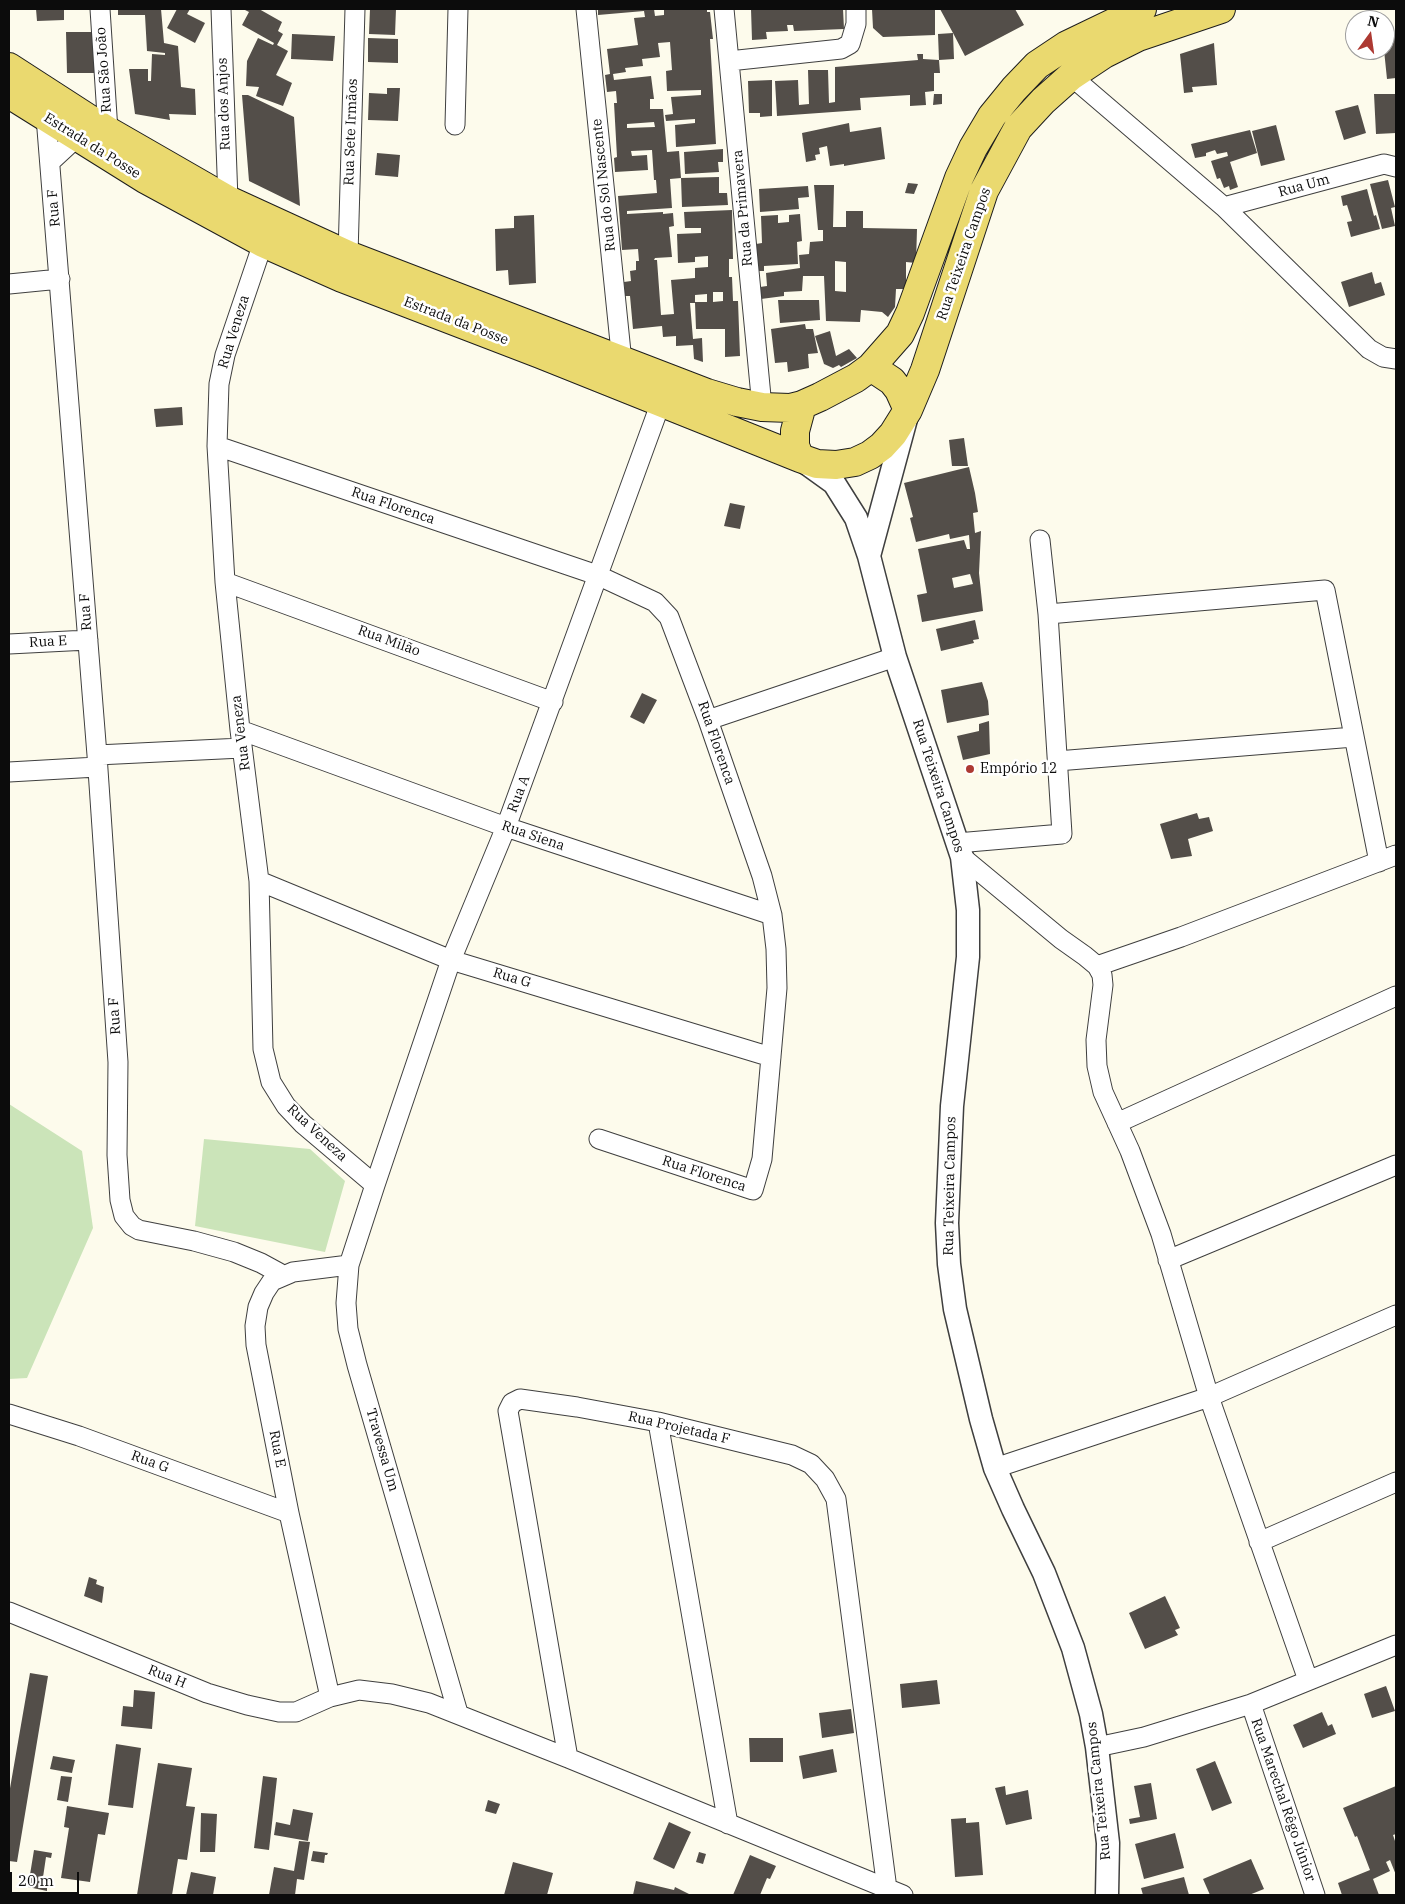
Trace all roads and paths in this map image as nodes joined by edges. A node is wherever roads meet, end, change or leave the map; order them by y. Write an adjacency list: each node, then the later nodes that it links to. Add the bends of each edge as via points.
1 (100, 9): 17 (street, Rua São João)
2 (221, 9): 21 (street, Rua dos Anjos)
3 (355, 9): 24 (street, Rua Sete Irmãos)
4 (458, 9): 16 (street)
5 (586, 9): 28 (street, Rua do Sol Nascente)
6 (724, 9): 11 (street, Rua da Primavera)
7 (856, 9): 11 (street, via 852,39 842,49)
8 (1142, 9): 10 (main road)
9 (1221, 9): 13 (main road, Rua Teixeira Campos, via 1138,37)
10 (1103, 17): 29 (main road, via 1037,65 992,116 959,178 900,334)
11 (729, 61): 32 (street, Rua da Primavera)
12 (9, 67): 17 (main road, Estrada da Posse)
13 (1071, 76): 22 (street); 33 (main road, Rua Teixeira Campos, via 1018,128 984,191 925,370)
14 (9, 94): 15 (main road, Estrada da Posse)
15 (46, 117): 18 (main road, Estrada da Posse); 19 (street, Rua F)
16 (455, 125)
17 (108, 131): 21 (main road, Estrada da Posse)
18 (77, 137): 19 (street); 23 (main road, Estrada da Posse, via 145,179)
19 (50, 162): 25 (street, Rua F)
20 (1390, 165): 22 (street, Rua Um)
21 (228, 200): 24 (main road, Estrada da Posse)
22 (1224, 208): 27 (street, via 1369,349 1383,357)
23 (263, 243): 30 (main road, Estrada da Posse, via 342,278); 34 (street, Rua Veneza, via 225,355 219,384)
24 (348, 255): 28 (main road, Estrada da Posse)
25 (60, 279): 26 (street); 41 (street, Rua F)
26 (9, 284)
27 (1396, 359)
28 (622, 362): 32 (main road, Estrada da Posse, via 707,393)
29 (871, 367): 31 (main road, via 840,388); 33 (main road, via 892,381)
30 (661, 402): 35 (main road, Estrada da Posse); 38 (street, Rua A)
31 (802, 405): 32 (main road, Estrada da Posse); 35 (main road, via 794,431)
32 (762, 407)
33 (908, 410): 35 (main road, Estrada da Posse, via 882,446 855,462 817,464); 37 (street, Rua Teixeira Campos)
34 (217, 446): 38 (street, Rua Florenca); 39 (street, Rua Veneza)
35 (800, 458): 37 (street, Rua Teixeira Campos, via 834,483 856,518)
36 (1040, 540): 40 (street)
37 (870, 556): 43 (street, Rua Teixeira Campos)
38 (597, 575): 44 (street, Rua A); 45 (street, Rua Florenca, via 655,602 669,617)
39 (225, 582): 44 (street, Rua Milão); 47 (street, Rua Veneza)
40 (1048, 614): 46 (street, via 1325,590); 49 (street)
41 (88, 640): 42 (street, Rua E); 48 (street, Rua F)
42 (9, 644)
43 (895, 657): 45 (street); 52 (street, Rua Teixeira Campos)
44 (553, 702): 51 (street, Rua A)
45 (708, 720): 55 (street, Rua Florenca, via 762,876)
46 (1354, 737): 49 (street); 53 (street)
47 (241, 739): 48 (street); 51 (street, Rua Siena); 54 (street, Rua Veneza)
48 (97, 761): 50 (street); 66 (street, Rua F, via 118,1062 117,1155 124,1216 139,1230 234,1252)
49 (1057, 761): 52 (street, via 1062,834)
50 (9, 772)
51 (506, 827): 55 (street, Rua Siena); 56 (street, Rua A)
52 (960, 850): 57 (street); 71 (street, Rua Teixeira Campos, via 968,910 968,957 952,1106 948,1264 968,1368)
53 (1388, 858): 57 (street)
54 (259, 882): 56 (street, Rua G); 63 (street, Rua Veneza, via 263,1049 272,1082 286,1106 303,1124)
55 (772, 916): 59 (street, Rua Florenca, via 777,988)
56 (451, 960): 59 (street, Rua G); 63 (street, Rua A)
57 (1097, 966): 60 (street, via 1103,985 1096,1040 1097,1066 1103,1092)
58 (1396, 996): 60 (street)
59 (772, 1057): 61 (street, Rua Florenca, via 762,1158 753,1190)
60 (1117, 1123): 64 (street, via 1161,1234)
61 (599, 1139)
62 (1396, 1165): 64 (street)
63 (374, 1185): 65 (street, Travessa Um)
64 (1168, 1260): 68 (street)
65 (349, 1265): 66 (street); 80 (street, Travessa Um, via 348,1329)
66 (283, 1275): 73 (street, Rua E, via 272,1281 264,1293 255,1326)
67 (1396, 1315): 68 (street)
68 (1209, 1397): 71 (street); 74 (street)
69 (9, 1414): 73 (street, Rua G, via 79,1436)
70 (658, 1422): 82 (street, Rua Projetada F, via 520,1399 512,1403 508,1411); 83 (street); 84 (street, Rua Projetada F, via 792,1455 810,1464 825,1479 836,1499)
71 (996, 1468): 81 (street, Rua Teixeira Campos, via 1044,1572 1073,1648)
72 (1396, 1482): 74 (street)
73 (289, 1513): 78 (street, Rua E)
74 (1259, 1542): 77 (street)
75 (9, 1612): 78 (street, Rua H, via 207,1693 247,1705 296,1712)
76 (1396, 1645): 77 (street)
77 (1308, 1680): 79 (street)
78 (330, 1697): 80 (street, Rua H, via 359,1690 392,1694)
79 (1251, 1704): 81 (street, via 1144,1737); 86 (street, Rua Marechal Rêgo Júnior)
80 (458, 1713): 82 (street, Rua H)
81 (1097, 1747): 85 (street, Rua Teixeira Campos, via 1108,1843)
82 (568, 1758): 83 (street, Rua H)
83 (728, 1824): 84 (street, Rua H)
84 (895, 1892)
85 (1107, 1895)
86 (1315, 1895)

